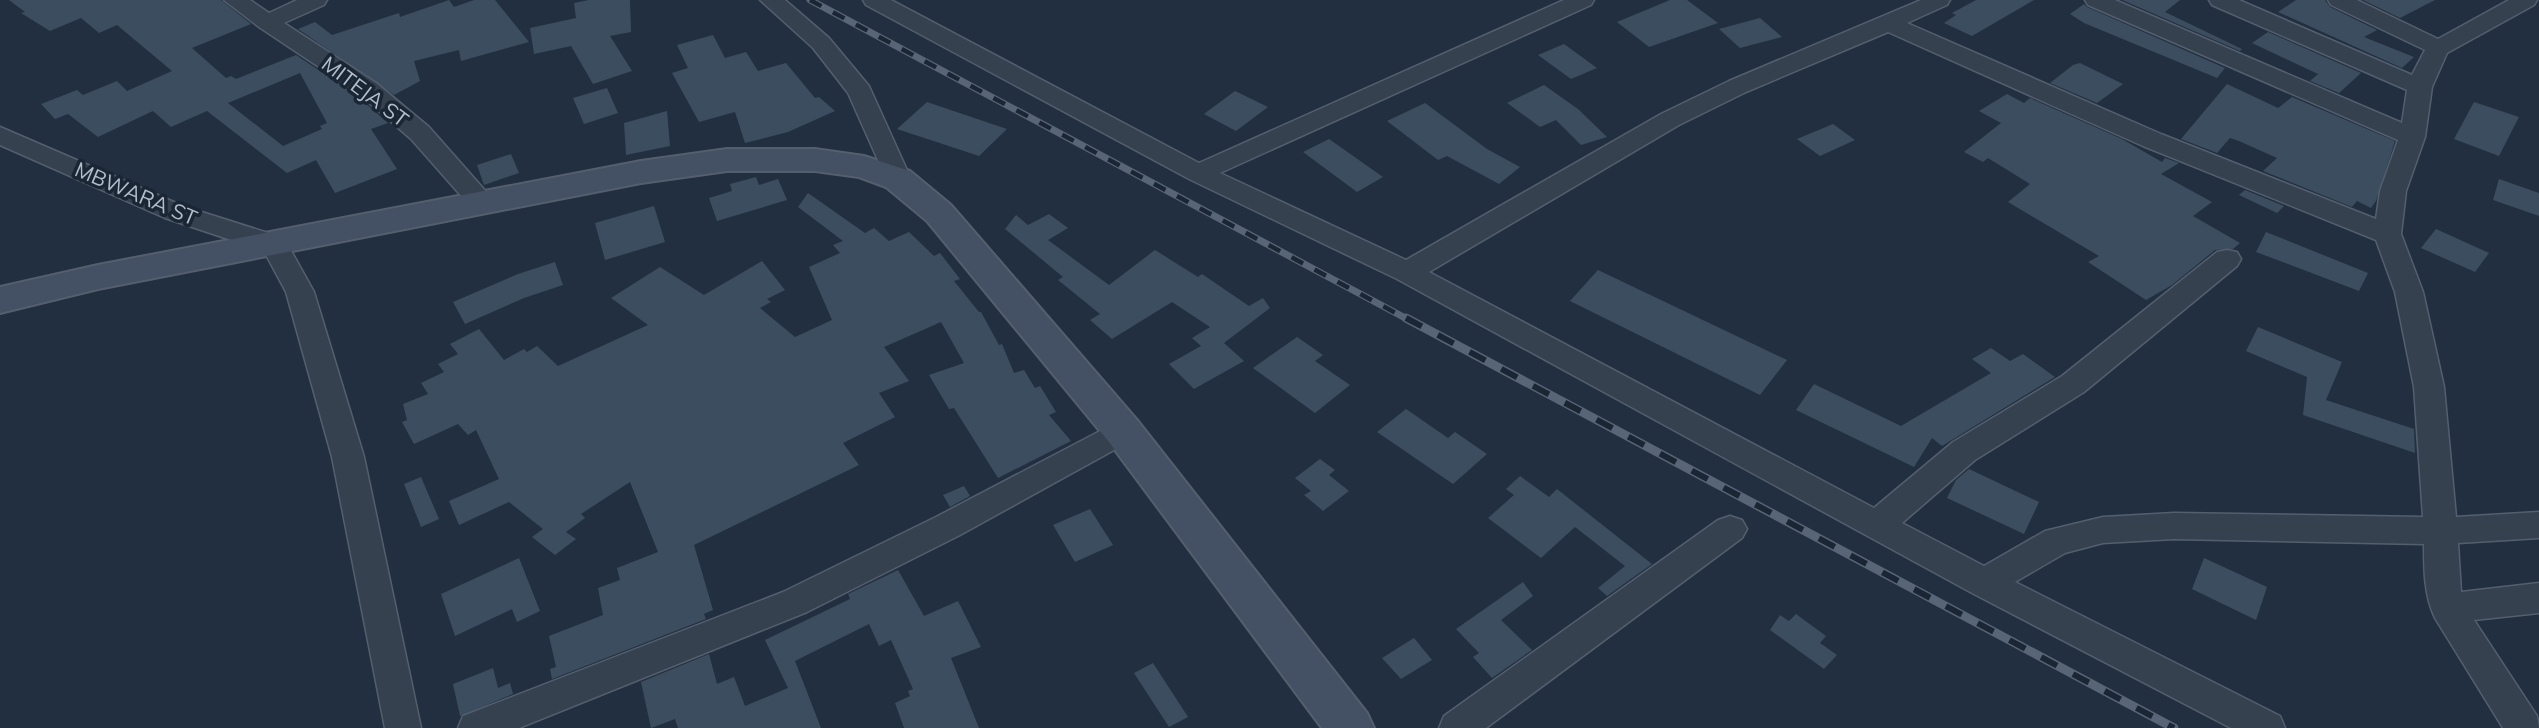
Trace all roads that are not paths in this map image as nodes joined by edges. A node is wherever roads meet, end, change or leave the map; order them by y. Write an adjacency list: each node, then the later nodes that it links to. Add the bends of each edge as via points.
1 (235, 0): 11 (street, MITEJA ST)
2 (316, 0): 11 (street)
3 (771, 0): 18 (street, via 821,43 860,91)
4 (874, 0): 17 (street)
5 (1583, 0): 17 (street)
6 (1939, 0): 12 (street)
7 (2095, 0): 16 (street)
8 (2220, 0): 14 (street)
9 (2339, 0): 13 (street)
10 (2526, 0): 13 (street)
11 (267, 22): 19 (street, MITEJA ST, via 367,88 420,133)
12 (1889, 24): 20 (street, via 2152,140); 23 (street, via 1712,99 1636,137)
13 (2438, 48): 14 (street)
14 (2420, 88): 16 (street)
15 (0, 135): 21 (street, MBWARA ST, via 174,212)
16 (2412, 137): 20 (street, via 2393,191)
17 (1198, 173): 23 (street)
18 (898, 179): 19 (street, via 864,167 815,160 727,160); 25 (street, via 939,212)
19 (480, 201): 21 (street)
20 (2387, 234): 29 (street, via 2409,292 2429,387)
21 (274, 245): 24 (street); 33 (street, via 300,292 348,457)
22 (2227, 259): 26 (street, via 2073,384 1964,450)
23 (1407, 272): 26 (street)
24 (0, 300)
25 (1123, 431): 34 (street, via 795,602); 35 (street)
26 (1877, 525): 30 (street)
27 (2539, 525): 29 (street)
28 (1730, 529): 36 (street)
29 (2441, 531): 30 (street, via 2174,526 2103,530 2057,541); 32 (street)
30 (1984, 583): 37 (street)
31 (2539, 597): 32 (street)
32 (2447, 608): 38 (street)
33 (403, 728)
34 (476, 728)
35 (1350, 728)
36 (1457, 728)
37 (2267, 728)
38 (2524, 728)

